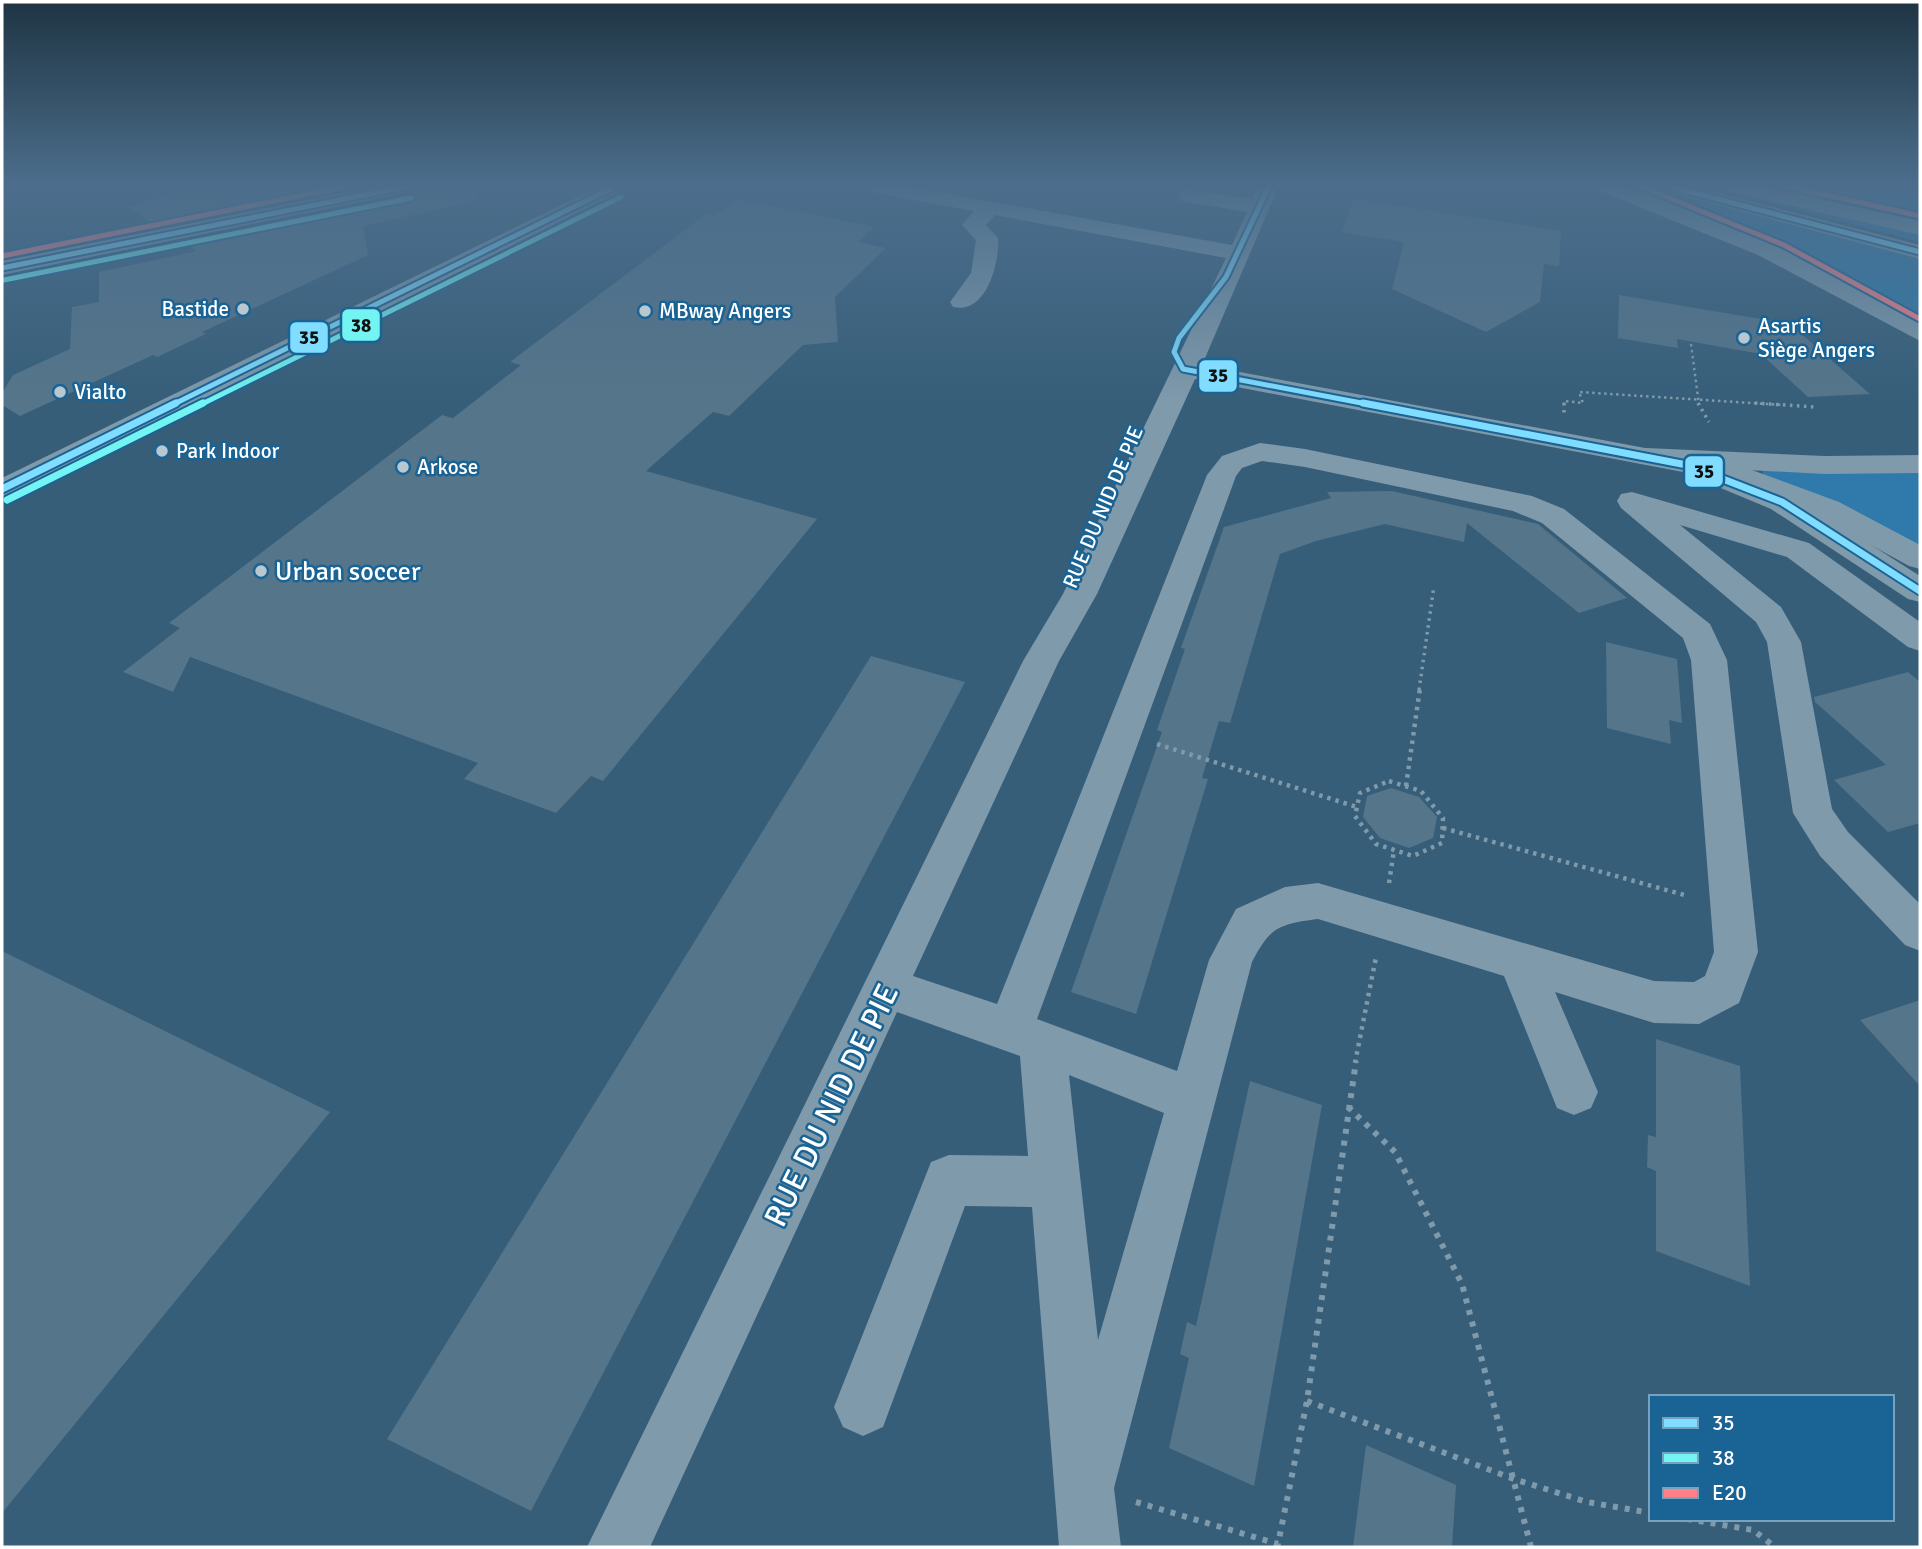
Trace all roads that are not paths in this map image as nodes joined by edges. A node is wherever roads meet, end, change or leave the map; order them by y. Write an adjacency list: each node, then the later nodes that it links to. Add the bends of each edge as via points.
1 (50, 258): 6 (street)
2 (470, 258): 14 (street)
3 (987, 258): 7 (street, via 983,277)
4 (1235, 258): 9 (street, RUE DU NID DE PIE, via 1196,352)
5 (1786, 258): 8 (street)
6 (2, 268)
7 (962, 302)
8 (1920, 333)
9 (1183, 369): 10 (street); 21 (street, RUE DU NID DE PIE, via 1180,387 1080,594 1041,661)
10 (1614, 452): 11 (street); 15 (street, via 1622,485)
11 (1646, 457): 12 (highway); 13 (street)
12 (1920, 464)
13 (1687, 465): 16 (street, via 1731,472 1815,500); 17 (highway, via 1782,502)
14 (2, 489)
15 (1632, 501): 18 (street, via 1798,550); 19 (street, via 1769,615 1784,642 1813,813 1834,844)
16 (1920, 559)
17 (1920, 591)
18 (1920, 639)
19 (1920, 932)
20 (1520, 962): 22 (street, via 1654,1002 1699,1003 1723,989 1736,952 1709,660 1698,632 1552,516 1521,503 1260,452 1233,462 1222,475 1123,733); 23 (street); 24 (street, via 1318,901 1285,905 1251,922 1231,960)
21 (887, 988): 22 (street); 28 (street, RUE DU NID DE PIE)
22 (1026, 1036): 24 (street); 25 (street)
23 (1574, 1092)
24 (1192, 1100): 27 (street)
25 (1056, 1182): 26 (street, via 949,1180); 27 (street)
26 (863, 1407)
27 (1085, 1486): 29 (street)
28 (618, 1547)
29 (1090, 1547)

